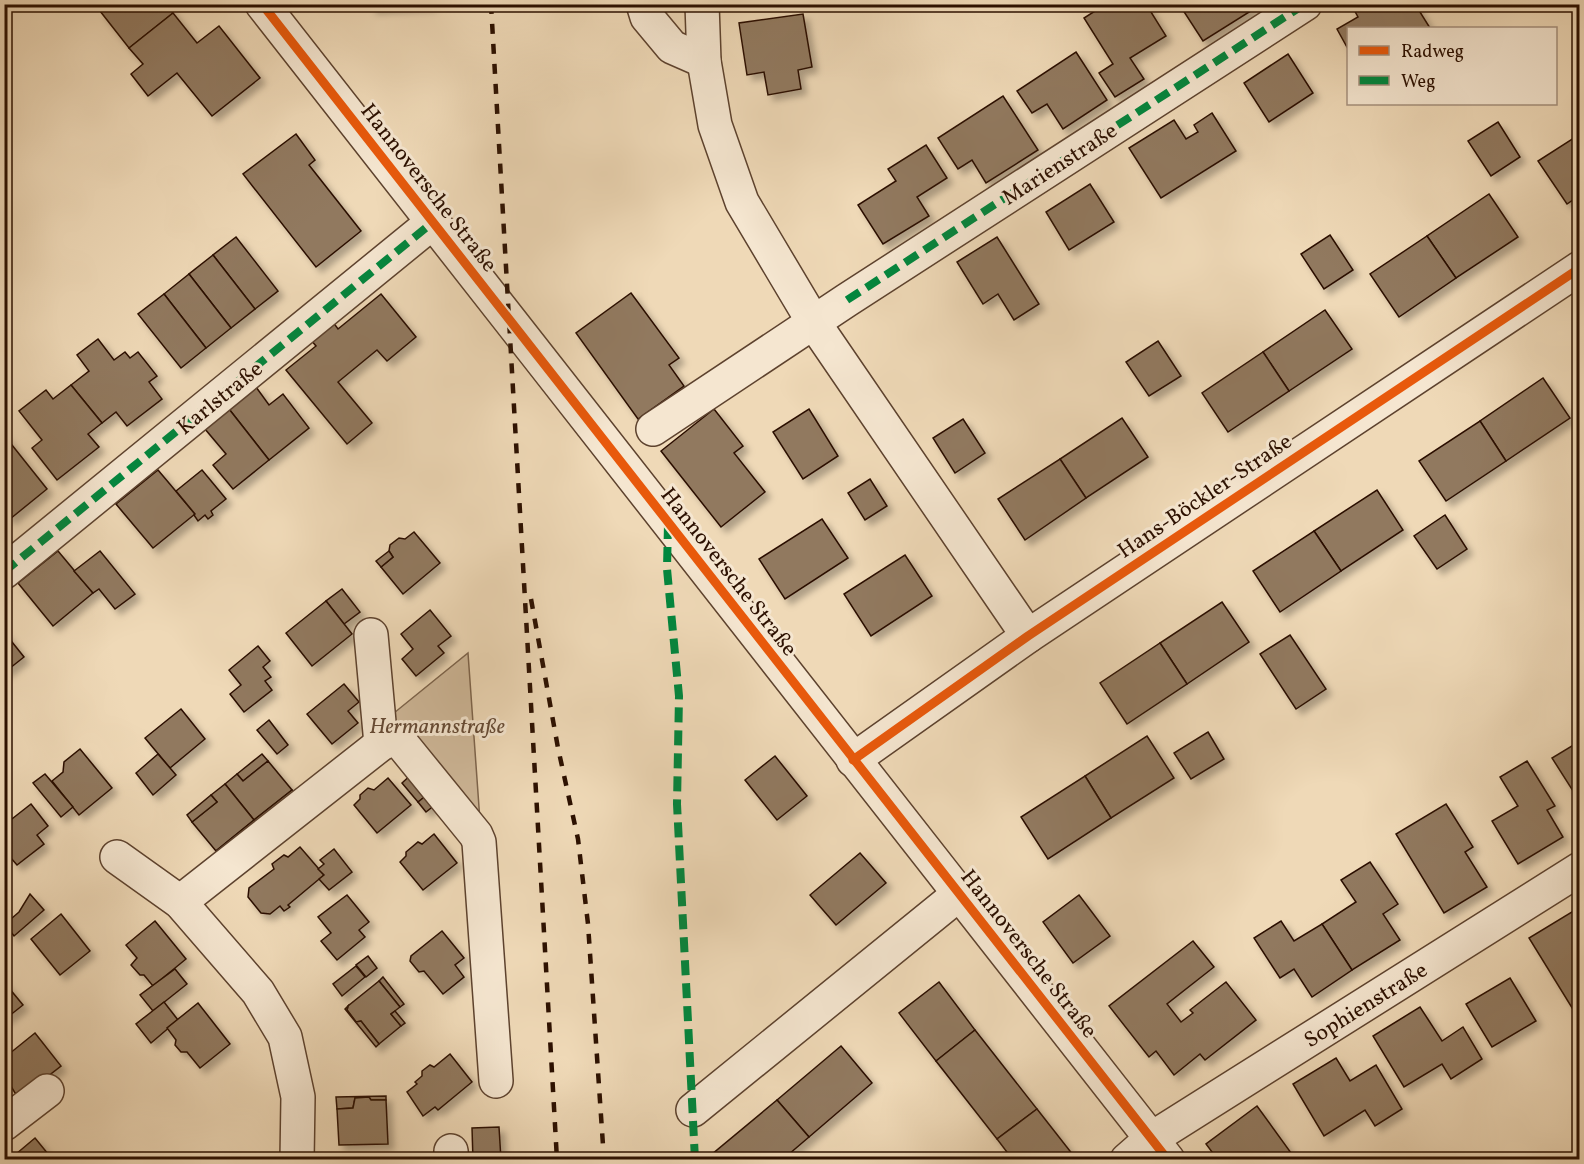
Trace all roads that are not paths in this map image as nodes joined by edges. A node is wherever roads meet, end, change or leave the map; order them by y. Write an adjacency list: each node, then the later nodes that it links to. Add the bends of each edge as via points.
1 (262, 4): 6 (street, Hannoversche Straße)
2 (643, 4): 5 (street, via 647,17 672,47)
3 (702, 4): 5 (street)
4 (1305, 4): 8 (street, Marienstraße)
5 (704, 61): 8 (street, via 715,125 742,202)
6 (433, 222): 10 (street, Karlstraße); 14 (street, Hannoversche Straße)
7 (1580, 268): 12 (street, Hans-Böckler-Straße)
8 (814, 323): 9 (street, Marienstraße); 12 (street)
9 (653, 429)
10 (4, 572)
11 (371, 635): 13 (street)
12 (1028, 636): 14 (street, Hans-Böckler-Straße)
13 (381, 744): 18 (street); 19 (street, via 394,738 402,744 480,842)
14 (853, 760): 17 (street, Hannoversche Straße)
15 (117, 857): 18 (street)
16 (1580, 869): 23 (street, Sophienstraße)
17 (959, 894): 21 (street, Hannoversche Straße); 23 (street, Hannoversche Straße)
18 (180, 902): 24 (street, via 258,992 285,1037 298,1097)
19 (496, 1081)
20 (47, 1091): 22 (street)
21 (693, 1110)
22 (4, 1124)
23 (1149, 1153)
24 (297, 1160)

